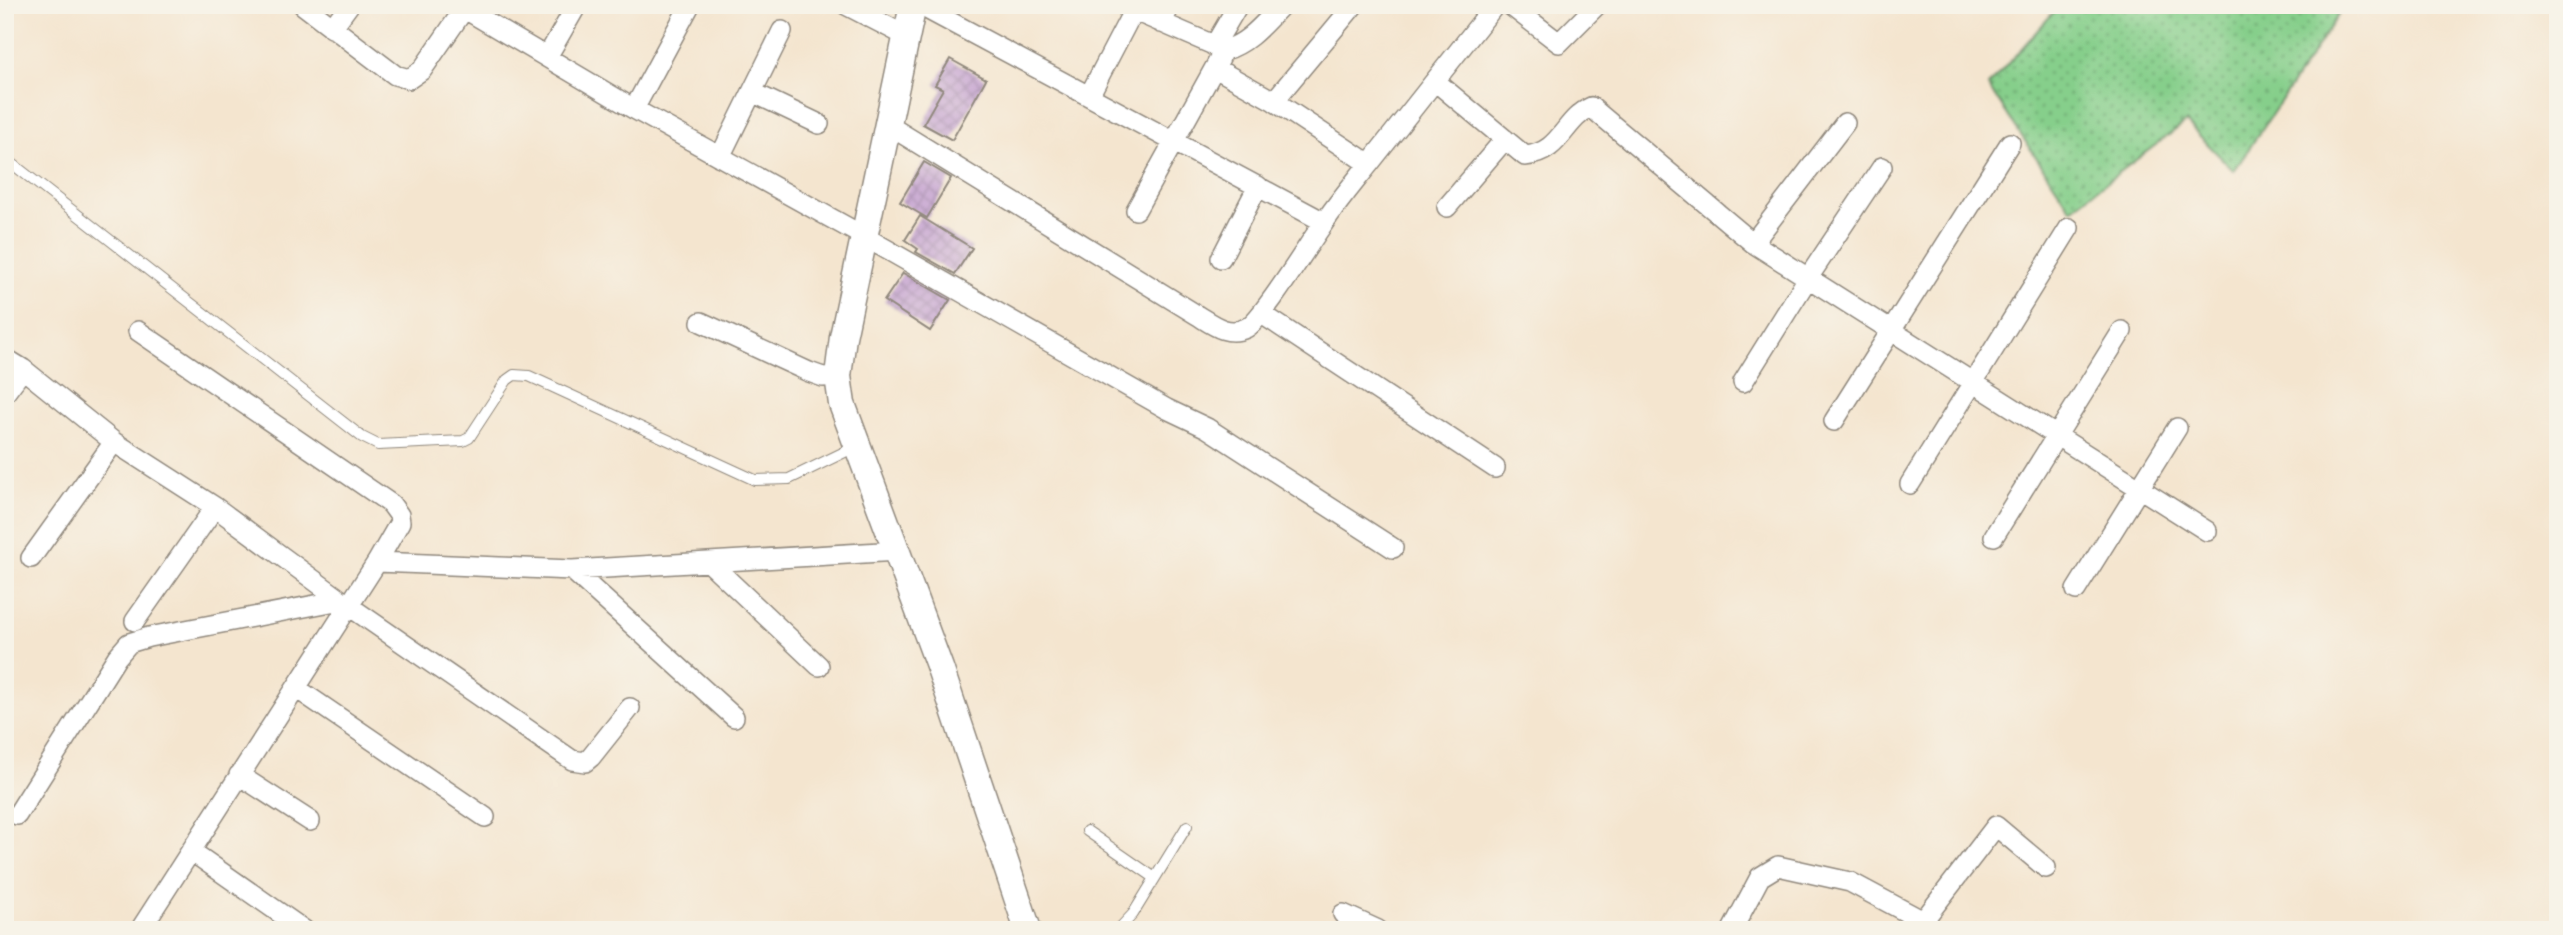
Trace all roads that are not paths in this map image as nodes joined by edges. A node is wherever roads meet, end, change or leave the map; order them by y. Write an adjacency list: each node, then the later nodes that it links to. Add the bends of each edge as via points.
1 (303, 5): 17 (street)
2 (349, 5): 17 (street)
3 (577, 5): 21 (street)
4 (690, 5): 27 (street)
5 (846, 5): 19 (street)
6 (913, 5): 19 (main road)
7 (919, 5): 25 (street)
8 (1171, 5): 16 (street)
9 (1238, 5): 20 (street)
10 (1282, 5): 20 (street, via 1239,46)
11 (1354, 5): 26 (street)
12 (1495, 5): 23 (street)
13 (1510, 5): 14 (street, via 1559,43)
14 (1597, 5)
15 (466, 7): 17 (street, via 422,70 409,79 395,75); 21 (street)
16 (1161, 23): 20 (street); 25 (street, via 1137,12)
17 (332, 28)
18 (782, 31): 24 (street)
19 (906, 36): 30 (main road)
20 (1219, 48): 22 (street)
21 (547, 57): 27 (street)
22 (1215, 68): 26 (street); 32 (street)
23 (1435, 81): 31 (street); 36 (street)
24 (752, 92): 28 (street); 34 (street)
25 (1088, 96): 32 (street)
26 (1275, 101): 36 (street)
27 (634, 109): 34 (street)
28 (819, 124)
29 (1845, 124): 44 (street)
30 (888, 125): 43 (main road); 47 (street, via 1222,330 1249,328)
31 (1505, 139): 39 (street); 44 (street, via 1525,156 1540,155 1580,112 1591,107)
32 (1175, 142): 38 (street); 40 (street)
33 (2010, 143): 50 (street)
34 (720, 157): 43 (street)
35 (5, 158): 62 (lane, via 362,438 378,445 463,441 507,380 520,374 755,480 789,479)
36 (1369, 164): 41 (street)
37 (1882, 167): 46 (street)
38 (1258, 186): 41 (street); 45 (street)
39 (1447, 206)
40 (1136, 210)
41 (1324, 222): 47 (street)
42 (2069, 228): 56 (street)
43 (865, 237): 54 (main road); 69 (street, via 1207,428)
44 (1753, 243): 46 (street)
45 (1221, 258)
46 (1808, 278): 50 (street); 55 (street)
47 (1262, 314): 63 (street)
48 (701, 322): 54 (street, via 816,375)
49 (138, 331): 72 (street, via 396,509 400,522)
50 (1890, 331): 56 (street); 58 (street)
51 (2122, 331): 60 (street)
52 (5, 358): 53 (street)
53 (23, 369): 57 (street); 61 (street)
54 (838, 376): 62 (main road)
55 (1743, 382)
56 (1971, 382): 60 (street); 64 (street)
57 (5, 393)
58 (1834, 421)
59 (2177, 428): 65 (street)
60 (2057, 436): 65 (street); 68 (street)
61 (114, 442): 66 (street); 71 (street)
62 (857, 446): 70 (main road)
63 (1495, 468)
64 (1910, 484)
65 (2139, 488): 67 (street); 75 (street)
66 (215, 507): 76 (street); 77 (street)
67 (2207, 531)
68 (1994, 536)
69 (1393, 548)
70 (898, 551): 73 (street); 94 (main road)
71 (31, 558)
72 (377, 562): 74 (street); 76 (street)
73 (710, 563): 74 (street); 78 (street)
74 (572, 570): 81 (street)
75 (2076, 590)
76 (345, 603): 79 (street); 80 (street, via 572,760 585,762 591,757); 83 (street, via 129,643)
77 (135, 621)
78 (819, 666)
79 (296, 688): 82 (street); 84 (street)
80 (630, 708)
81 (734, 718)
82 (239, 775): 85 (street); 88 (street)
83 (17, 815)
84 (485, 817)
85 (310, 821)
86 (1187, 826): 90 (lane)
87 (1087, 831): 90 (lane)
88 (191, 851): 92 (street); 93 (street)
89 (2046, 868): 97 (street, via 1996,826 1923,920 1850,882 1778,866 1759,877)
90 (1155, 878): 95 (lane)
91 (1343, 914): 96 (street)
92 (146, 928)
93 (304, 930)
94 (1028, 930)
95 (1118, 930)
96 (1378, 930)
97 (1732, 930)

